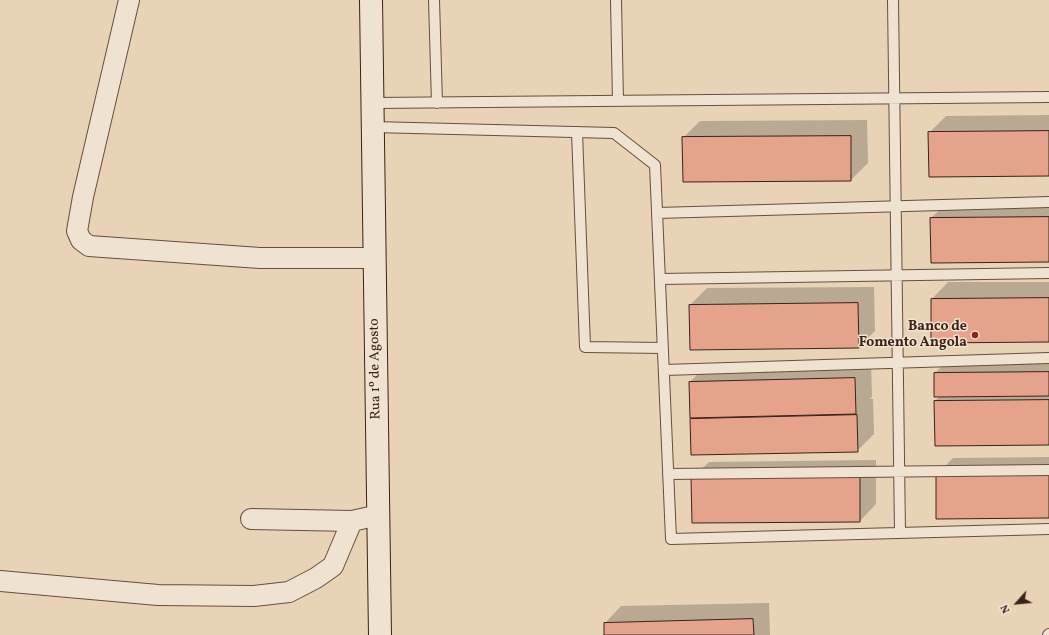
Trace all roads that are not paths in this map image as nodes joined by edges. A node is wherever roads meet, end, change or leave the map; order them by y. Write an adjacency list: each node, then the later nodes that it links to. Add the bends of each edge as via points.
1 (129, 0): 16 (street, via 83,197 77,231 81,240 89,246 260,258)
2 (371, 0): 9 (main road, Rua 1º de Agosto)
3 (434, 0): 10 (lane)
4 (616, 0): 8 (lane)
5 (893, 0): 7 (lane)
6 (1049, 97): 7 (lane)
7 (895, 98): 8 (lane); 14 (lane)
8 (618, 101): 10 (lane)
9 (373, 103): 10 (lane); 11 (main road, Rua 1º de Agosto)
10 (437, 103)
11 (373, 127): 12 (lane); 16 (main road, Rua 1º de Agosto)
12 (577, 132): 15 (lane, via 614,133 655,165); 20 (lane, via 585,347)
13 (1049, 202): 14 (lane)
14 (896, 206): 15 (lane); 18 (lane)
15 (657, 213): 19 (lane)
16 (374, 258): 27 (main road, Rua 1º de Agosto)
17 (1049, 273): 18 (lane)
18 (897, 275): 19 (lane); 22 (lane)
19 (660, 279): 20 (lane)
20 (663, 348): 23 (lane)
21 (1049, 358): 22 (lane)
22 (898, 363): 23 (lane); 25 (lane)
23 (664, 370): 26 (lane)
24 (1049, 470): 25 (lane)
25 (900, 471): 26 (lane); 31 (lane)
26 (668, 474): 31 (lane, via 671,539)
27 (379, 515): 29 (street); 33 (main road, Rua 1º de Agosto)
28 (251, 519): 29 (street)
29 (352, 521): 32 (street, via 333,566 289,592 254,596 158,595)
30 (1049, 529): 31 (lane)
31 (900, 533)
32 (0, 581)
33 (380, 635)

